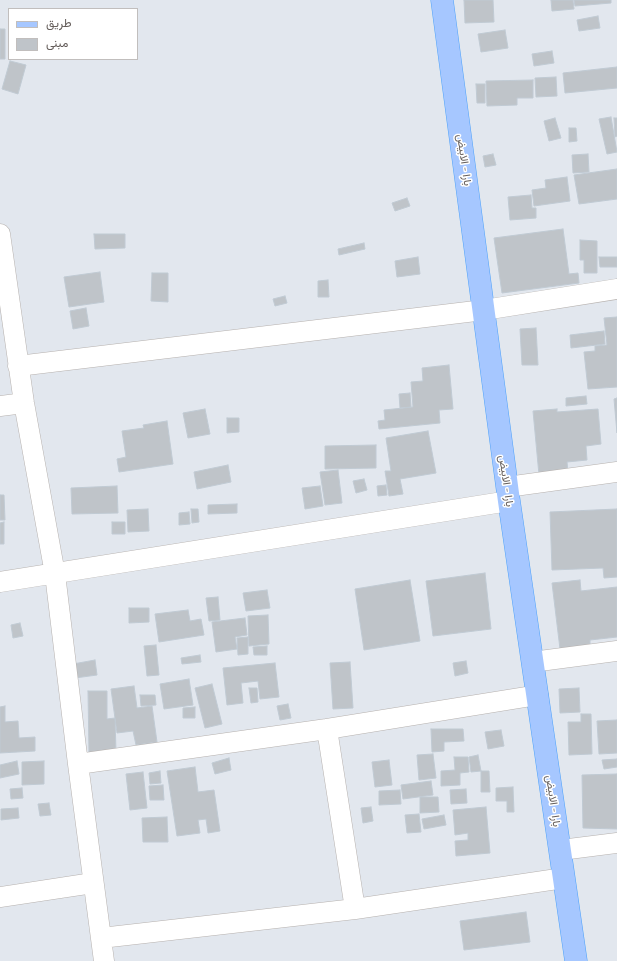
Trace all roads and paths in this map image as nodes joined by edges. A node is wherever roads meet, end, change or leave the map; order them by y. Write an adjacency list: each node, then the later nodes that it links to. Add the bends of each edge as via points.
1 (442, 0): 4 (main road, بارا - الابيض)
2 (0, 234): 5 (street)
3 (617, 289): 4 (street)
4 (484, 310): 5 (street); 9 (main road, بارا - الابيض)
5 (18, 366): 6 (street)
6 (24, 403): 7 (street); 10 (street)
7 (0, 406)
8 (617, 472): 9 (street)
9 (508, 494): 10 (street); 13 (main road, بارا - الابيض)
10 (55, 574): 11 (street); 16 (street)
11 (0, 582)
12 (617, 651): 13 (street)
13 (532, 662): 14 (main road, بارا - الابيض)
14 (538, 696): 15 (street); 18 (main road, بارا - الابيض)
15 (327, 729): 16 (street); 22 (street)
16 (78, 764): 20 (street)
17 (617, 842): 18 (street)
18 (561, 850): 19 (main road, بارا - الابيض)
19 (564, 878): 22 (street); 25 (main road, بارا - الابيض)
20 (93, 883): 21 (street); 23 (street)
21 (0, 897)
22 (355, 909): 23 (street)
23 (101, 938): 24 (street)
24 (104, 961)
25 (576, 961)

